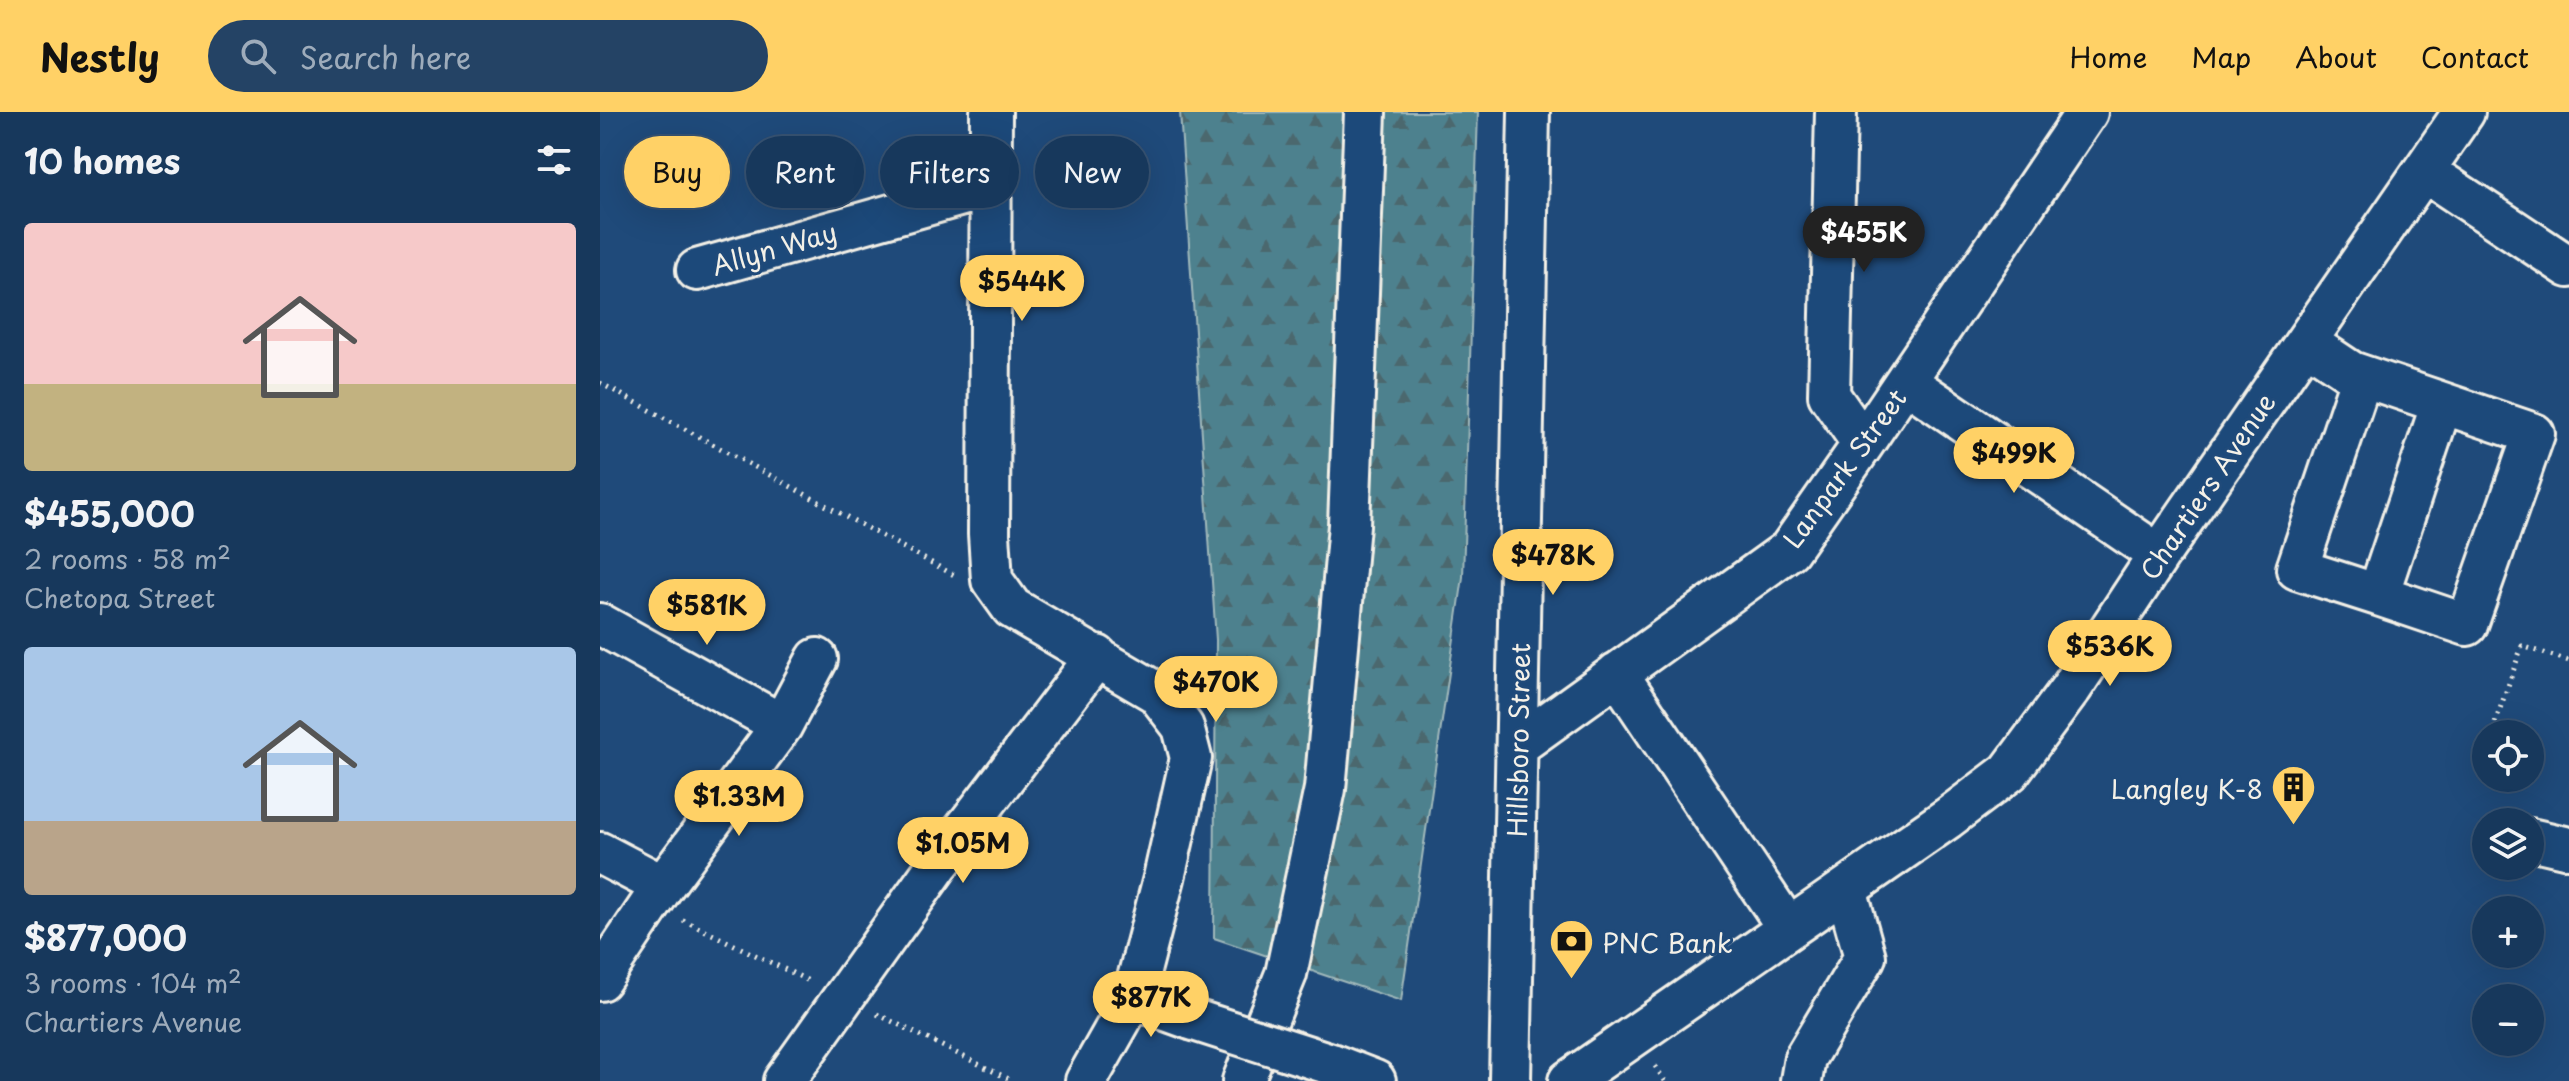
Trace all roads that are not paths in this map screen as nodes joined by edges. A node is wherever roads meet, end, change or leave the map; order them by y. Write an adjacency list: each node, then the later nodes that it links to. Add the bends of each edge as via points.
1 (991, 112): 7 (street)
2 (1365, 112): 36 (street, via 1349,525 1325,789 1286,974)
3 (1529, 112): 25 (street, Hillsboro Street)
4 (1836, 112): 17 (street, via 1829,395)
5 (2087, 112): 15 (street, Lanpark Street)
6 (2464, 112): 8 (street, Chartiers Avenue)
7 (991, 136)
8 (2424, 171): 11 (street); 13 (street, Chartiers Avenue)
9 (916, 208): 12 (street, Allyn Way)
10 (990, 208): 21 (street, via 992,580 1012,608)
11 (2569, 267)
12 (697, 270)
13 (2306, 342): 14 (street); 18 (street, Chartiers Avenue)
14 (2362, 376): 16 (street); 19 (street, via 2297,569)
15 (1906, 382): 17 (street, Lanpark Street); 18 (street)
16 (2442, 403): 19 (street); 19 (street, via 2534,434 2467,625)
17 (1863, 444): 23 (street, Lanpark Street, via 1789,550)
18 (2159, 555): 30 (street, Chartiers Avenue, via 2009,772)
19 (2378, 595)
20 (600, 624): 24 (street)
21 (1097, 656): 33 (street, via 1157,693 1183,727 1191,758); 34 (street, via 939,863)
22 (817, 659): 24 (street)
23 (1617, 673): 25 (street, Lanpark Street); 31 (street)
24 (782, 725): 29 (street)
25 (1518, 745): 38 (street, Hillsboro Street)
26 (2544, 842): 27 (street)
27 (2569, 848)
28 (600, 853): 29 (street)
29 (663, 886): 32 (street)
30 (1846, 889): 31 (street, Chartiers Avenue); 40 (street, via 1865,957 1805,1058)
31 (1788, 928): 39 (street, Chartiers Avenue)
32 (600, 980)
33 (1133, 998): 35 (street); 37 (street, bridge)
34 (784, 1081)
35 (1086, 1081)
36 (1243, 1081)
37 (1375, 1081)
38 (1510, 1081)
39 (1569, 1081)
40 (1801, 1081)

